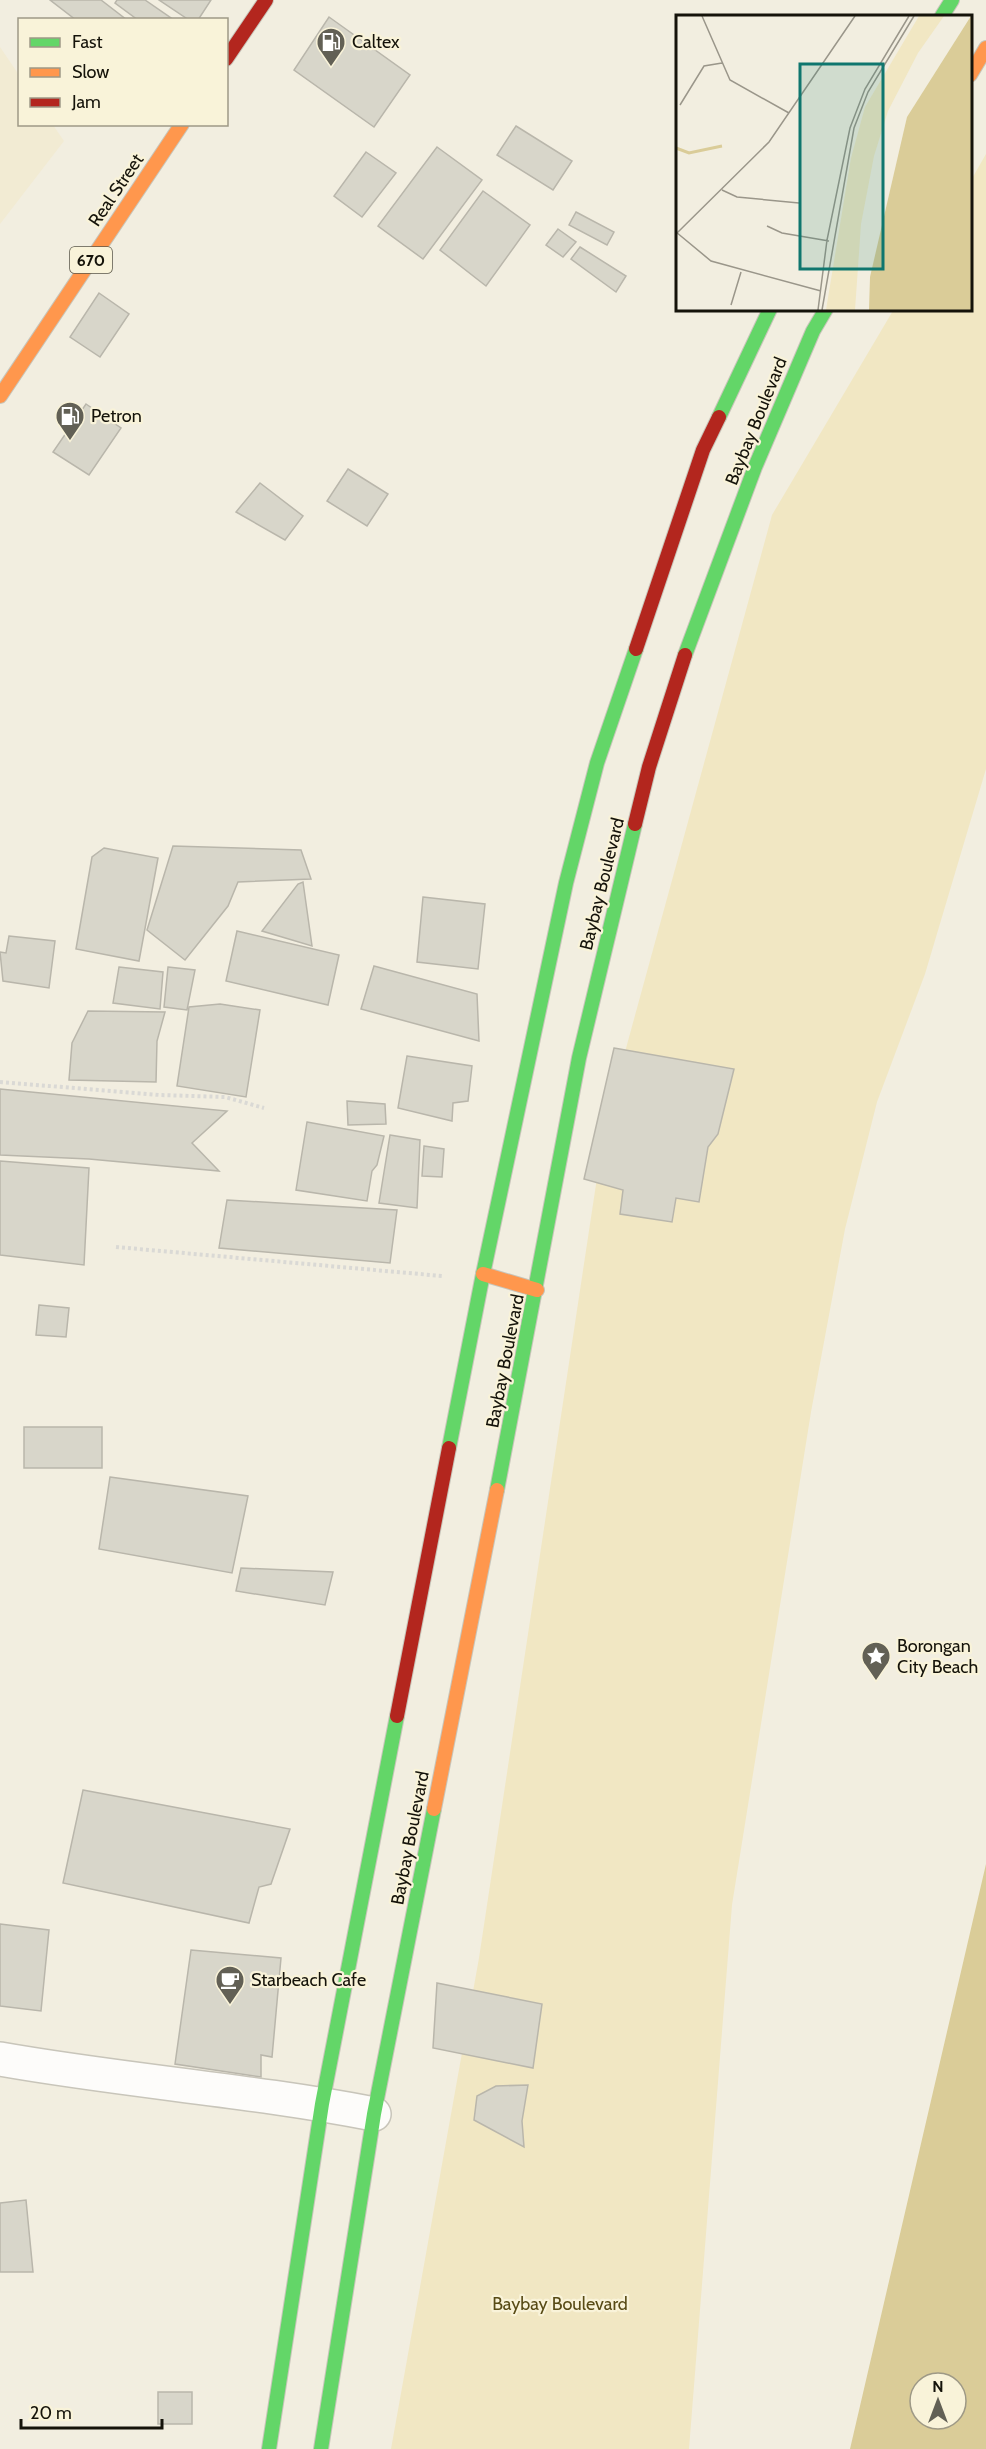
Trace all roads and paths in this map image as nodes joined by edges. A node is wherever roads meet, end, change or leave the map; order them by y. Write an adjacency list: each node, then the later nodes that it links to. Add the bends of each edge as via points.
1 (266, 0): 5 (street)
2 (952, 0): 3 (street)
3 (943, 15)
4 (986, 48): 6 (street)
5 (228, 55)
6 (971, 72)
7 (181, 126): 10 (street, Real Street / 670)
8 (770, 310): 14 (street, Baybay Boulevard, via 703,450 597,763 566,883)
9 (825, 310): 15 (street, Baybay Boulevard, via 809,328 755,467 694,628 649,767 579,1059)
10 (0, 396)
11 (0, 1082): 12 (path, via 225,1097)
12 (264, 1108)
13 (116, 1247): 14 (path)
14 (482, 1277): 15 (street); 17 (street, Baybay Boulevard)
15 (537, 1290): 18 (street, Baybay Boulevard)
16 (0, 2059): 17 (street)
17 (322, 2104): 18 (street); 19 (street, Baybay Boulevard)
18 (374, 2114): 20 (street, Baybay Boulevard)
19 (269, 2449)
20 (321, 2449)

